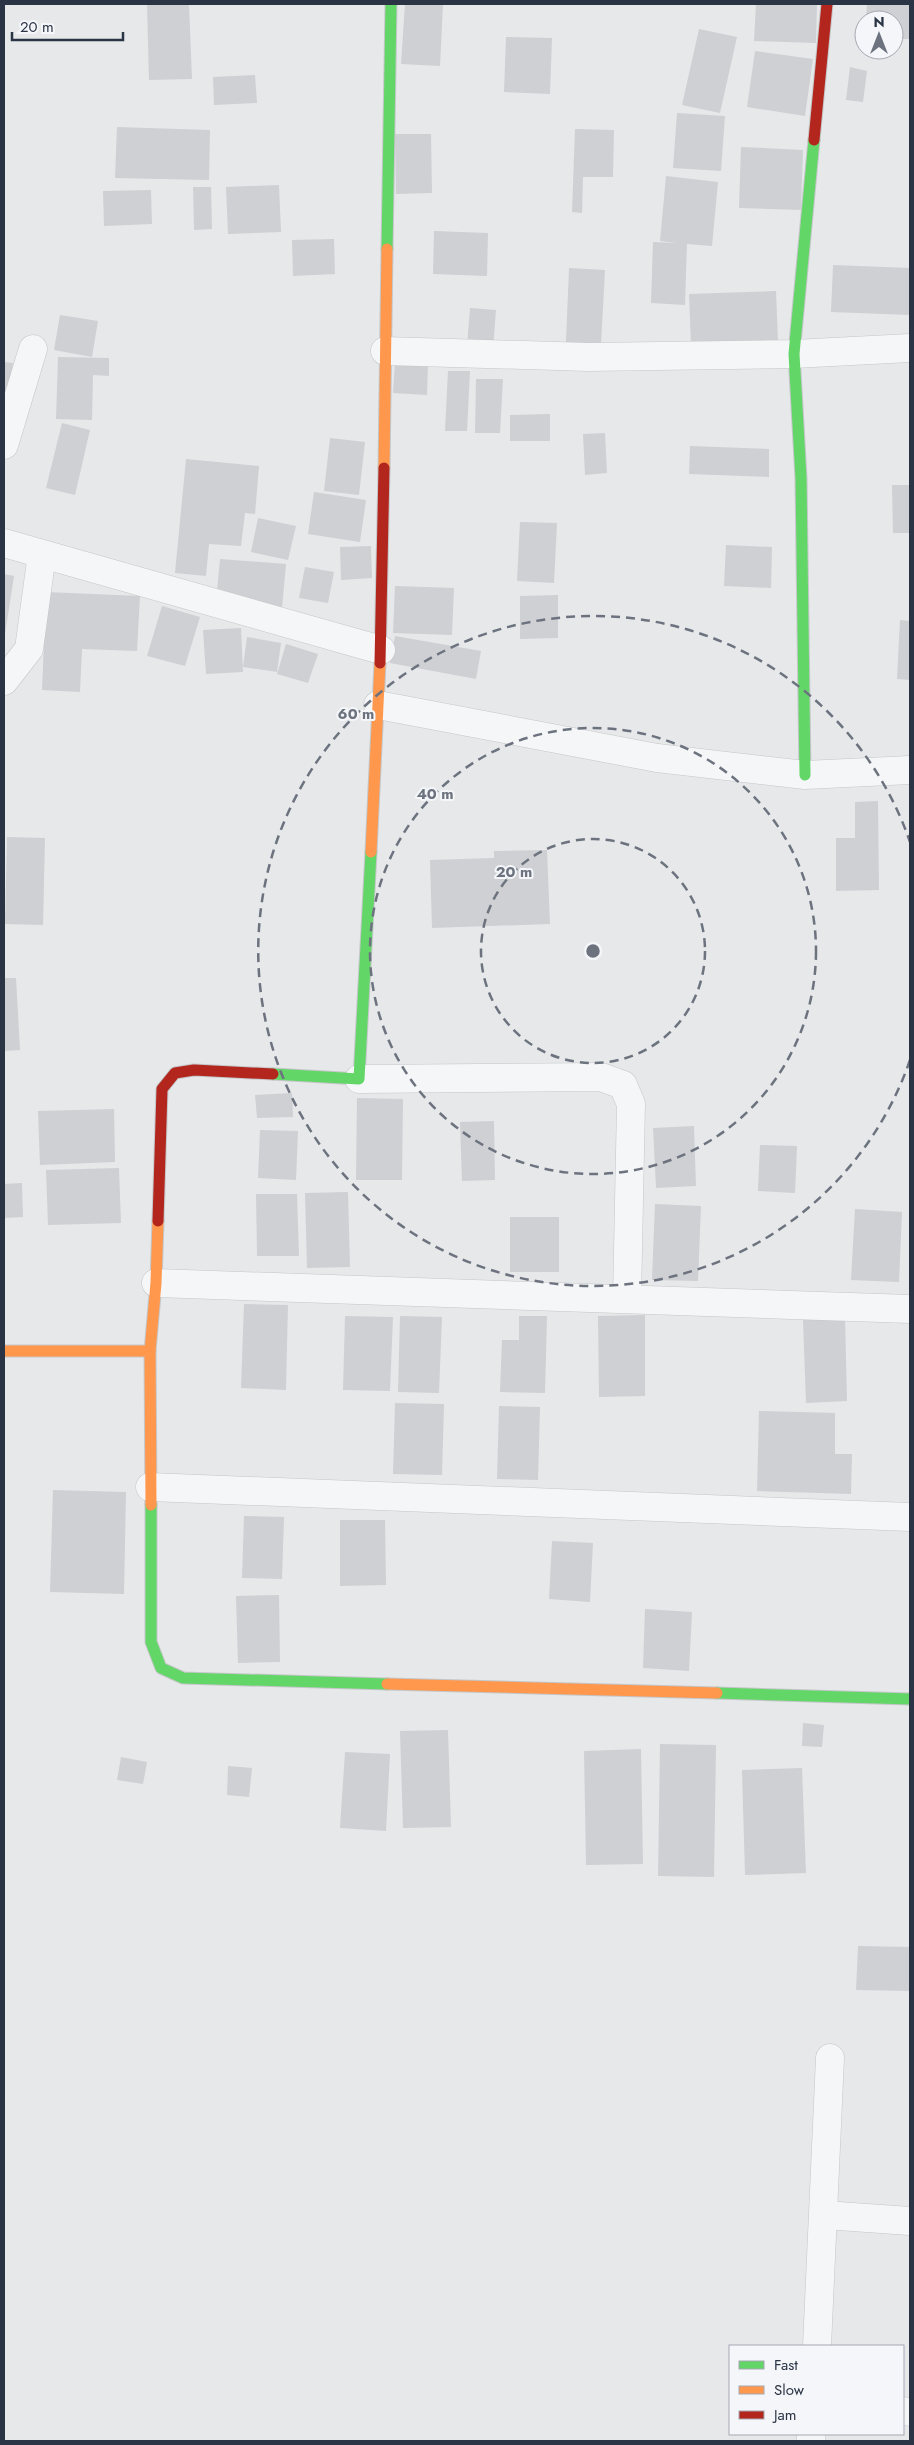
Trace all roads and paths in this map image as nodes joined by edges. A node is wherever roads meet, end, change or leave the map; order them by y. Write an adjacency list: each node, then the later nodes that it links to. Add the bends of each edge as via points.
1 (391, 4): 5 (street)
2 (827, 4): 6 (street)
3 (910, 348): 6 (street)
4 (33, 349): 7 (street)
5 (386, 351): 6 (street, via 589,357); 10 (street)
6 (794, 354): 14 (street, via 801,478)
7 (4, 445)
8 (4, 543): 9 (street)
9 (42, 554): 10 (street); 11 (street, via 29,650)
10 (381, 650): 12 (street)
11 (4, 681)
12 (378, 705): 14 (street, via 657,758); 15 (street)
13 (910, 770): 14 (street)
14 (805, 775)
15 (359, 1079): 16 (street, via 194,1070 175,1073 162,1089); 17 (street, via 600,1077 623,1085 631,1104)
16 (156, 1283): 17 (street); 20 (street)
17 (627, 1298): 18 (street)
18 (910, 1309)
19 (4, 1351): 20 (street)
20 (150, 1351): 21 (street)
21 (150, 1487): 22 (street); 23 (street, via 151,1642 161,1668 183,1678)
22 (910, 1517)
23 (910, 1700)
24 (830, 2058): 25 (street)
25 (824, 2215): 26 (street); 27 (street)
26 (910, 2221)
27 (817, 2345)

